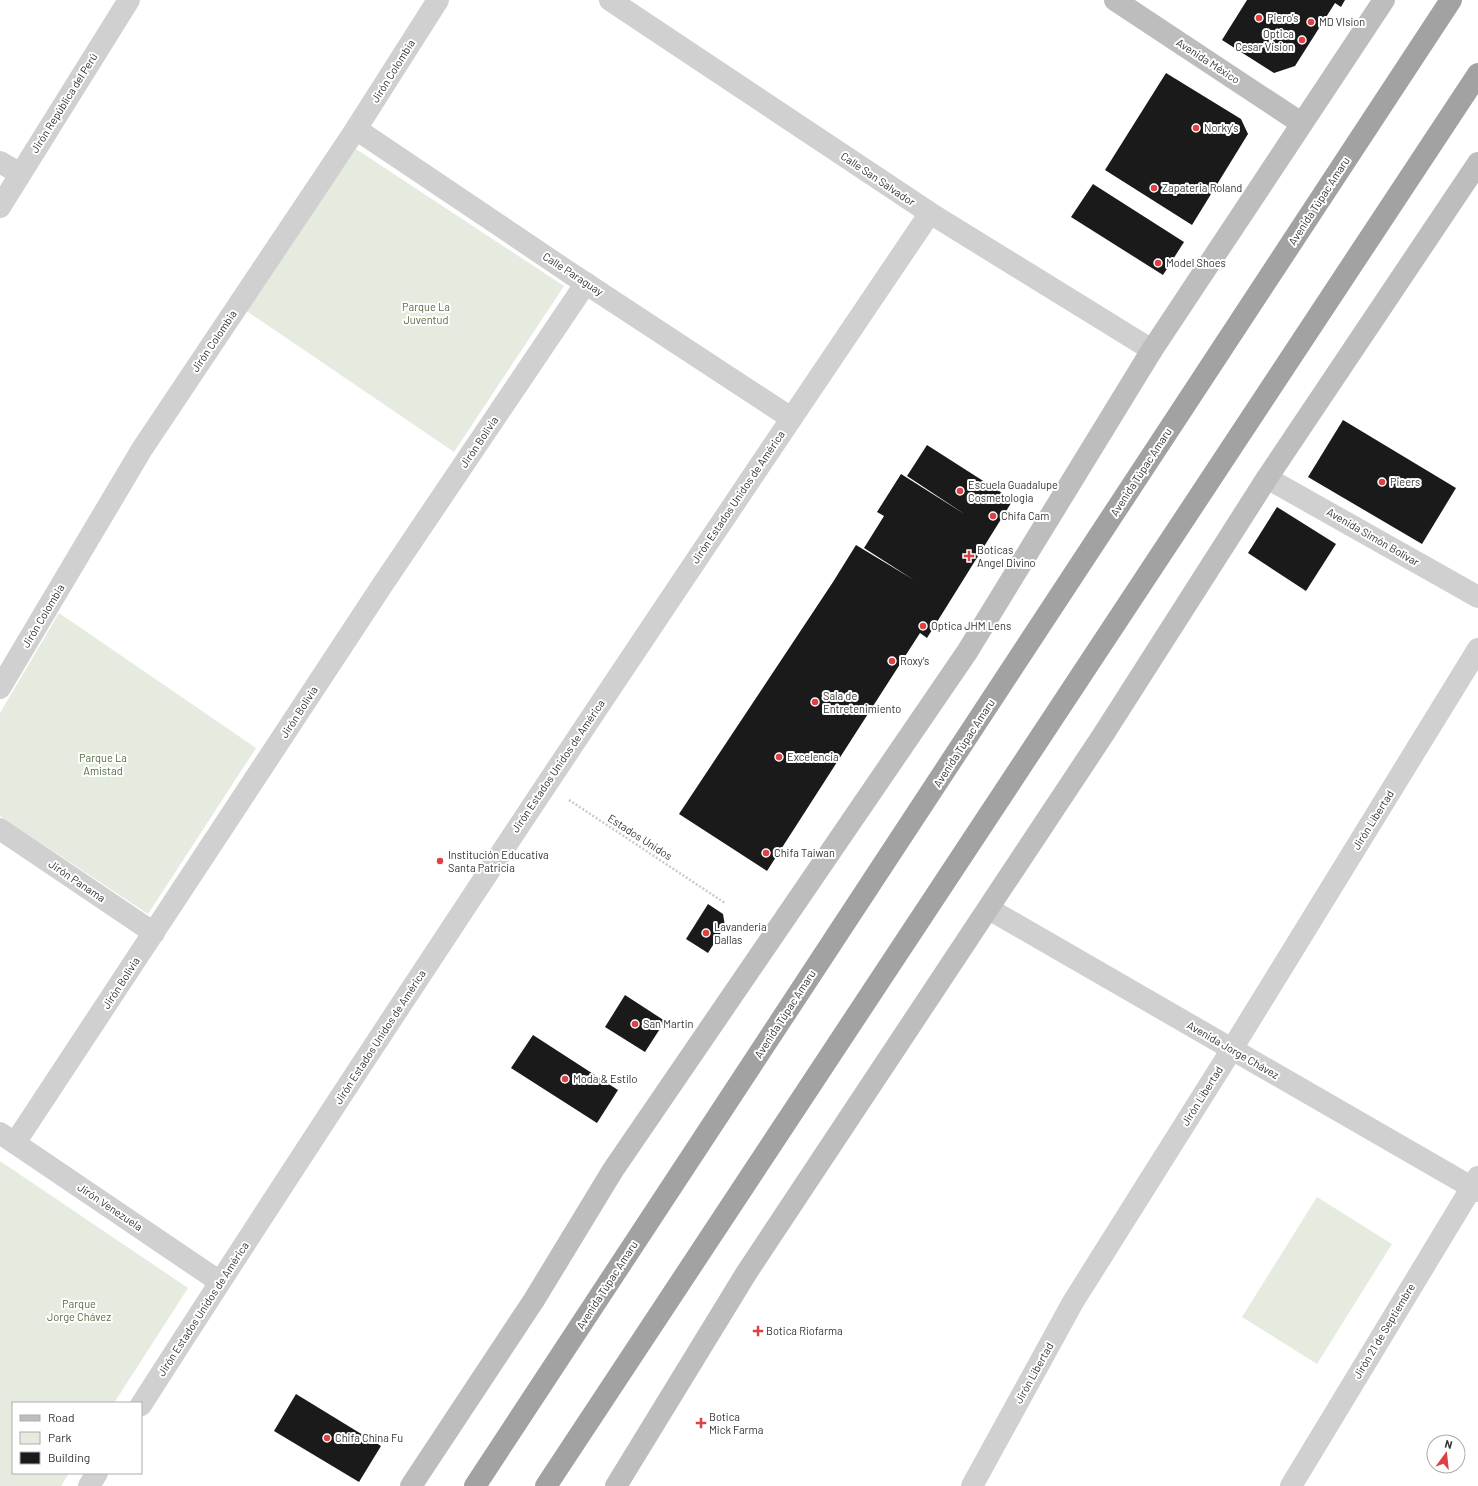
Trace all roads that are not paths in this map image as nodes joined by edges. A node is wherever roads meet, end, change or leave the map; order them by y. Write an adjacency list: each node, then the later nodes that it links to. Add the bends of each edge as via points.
1 (129, 0): 12 (street, Jirón República del Perú)
2 (438, 0): 9 (street, Jirón Colombia)
3 (610, 0): 14 (street, Calle San Salvador)
4 (1115, 0): 8 (main road, Avenida México)
5 (1384, 0): 8 (main road)
6 (1451, 0): 33 (highway, Avenida Túpac Amaru)
7 (1478, 74): 34 (highway)
8 (1301, 123): 16 (main road)
9 (356, 129): 15 (street, Calle Paraguay); 21 (street, Jirón Colombia, via 142,449)
10 (0, 162): 12 (street)
11 (1478, 163): 18 (main road)
12 (20, 174): 13 (street, Jirón República del Perú)
13 (0, 207)
14 (930, 213): 16 (street, Calle San Salvador); 17 (street, Jirón Estados Unidos de América)
15 (586, 282): 17 (street, Calle Paraguay); 24 (street, Jirón Bolivia, via 383,584)
16 (1152, 350): 32 (main road, via 966,652 613,1170 534,1300)
17 (791, 418): 28 (street, Jirón Estados Unidos de América, via 546,784)
18 (1267, 478): 19 (street, Avenida Simón Bolívar); 23 (main road)
19 (1478, 597)
20 (1478, 649): 25 (street, Jirón Libertad)
21 (0, 688)
22 (0, 829): 24 (street, Jirón Panama)
23 (988, 909): 25 (street, Avenida Jorge Chávez); 35 (main road, via 746,1272)
24 (154, 933): 26 (street, Jirón Bolivia)
25 (1232, 1049): 27 (street, Avenida Jorge Chávez); 36 (street, Jirón Libertad, via 1073,1302)
26 (7, 1138): 28 (street, Jirón Venezuela)
27 (1476, 1185): 37 (street, Jirón 21 de Septiembre)
28 (220, 1282): 29 (street, Jirón Estados Unidos de América)
29 (142, 1403)
30 (97, 1474): 31 (street)
31 (89, 1486)
32 (412, 1486)
33 (475, 1486)
34 (546, 1486)
35 (616, 1486)
36 (972, 1486)
37 (1291, 1486)

